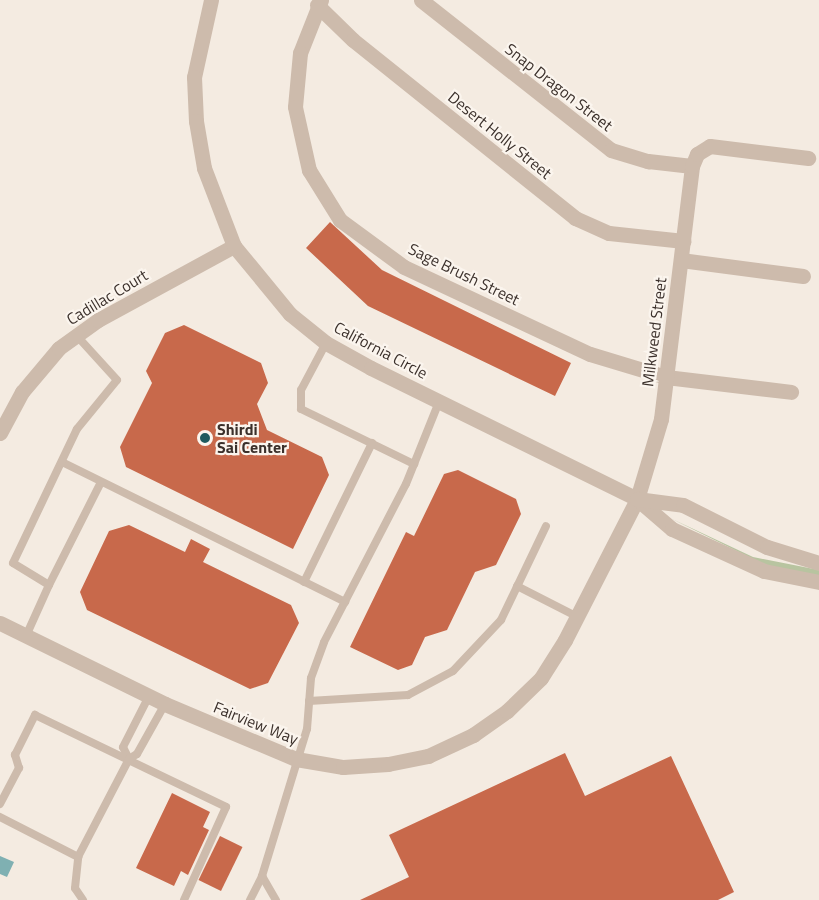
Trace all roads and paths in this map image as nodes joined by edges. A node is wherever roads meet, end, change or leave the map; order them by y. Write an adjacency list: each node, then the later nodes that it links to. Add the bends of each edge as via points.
1 (211, 0): 7 (street, California Circle, via 194,77 196,121 204,168)
2 (421, 0): 5 (street, Snap Dragon Street, via 611,150 648,161)
3 (319, 3): 6 (street, Desert Holly Street, via 353,40 575,218 609,233); 12 (street, Sage Brush Street, via 300,53 295,106 309,170 340,220 404,267 590,354)
4 (808, 158): 5 (street, via 710,146 697,154)
5 (692, 166): 6 (street, Milkweed Street)
6 (684, 241): 8 (street, Milkweed Street)
7 (234, 246): 10 (street, Cadillac Court); 11 (street, California Circle, via 290,314)
8 (681, 260): 9 (street); 12 (street, Milkweed Street)
9 (803, 276)
10 (76, 335): 15 (street, Cadillac Court, via 40,367); 17 (lane, via 117,380 77,429)
11 (326, 343): 14 (street, California Circle); 16 (lane, via 301,390 301,408)
12 (666, 377): 13 (street, Sage Brush Street); 20 (street, Milkweed Street, via 661,419)
13 (791, 392)
14 (439, 402): 18 (lane); 20 (street, California Circle)
15 (0, 433)
16 (372, 443): 18 (lane); 23 (lane)
17 (62, 462): 19 (lane); 25 (lane, via 13,564)
18 (414, 464): 27 (lane)
19 (101, 482): 23 (lane); 25 (lane)
20 (637, 499): 22 (street, California Circle, via 683,505 767,547); 24 (street, California Circle, via 672,529 724,554 764,571); 28 (street, Fairview Way)
21 (546, 526): 26 (lane)
22 (819, 563)
23 (304, 582): 27 (lane)
24 (819, 582)
25 (49, 585): 30 (lane)
26 (517, 586): 28 (lane); 32 (lane, via 501,620 453,670 408,695)
27 (345, 602): 32 (lane, via 324,642 311,678)
28 (576, 616): 35 (street, Fairview Way, via 541,678 507,711 473,735 428,756 388,764 343,767)
29 (0, 623): 30 (street, Fairview Way)
30 (26, 636): 31 (street, Fairview Way)
31 (149, 696): 33 (street, Fairview Way); 34 (lane, via 123,747)
32 (309, 701): 35 (lane, via 307,729)
33 (165, 704): 34 (lane, via 137,754); 35 (street, Fairview Way)
34 (129, 759): 36 (lane, via 35,715 15,755 19,768); 38 (lane); 41 (lane, via 226,807)
35 (296, 759): 39 (lane)
36 (0, 804)
37 (0, 818): 38 (lane)
38 (78, 857): 40 (lane, via 75,888)
39 (262, 876): 42 (lane); 43 (lane)
40 (83, 900)
41 (184, 900)
42 (250, 900)
43 (276, 900)

